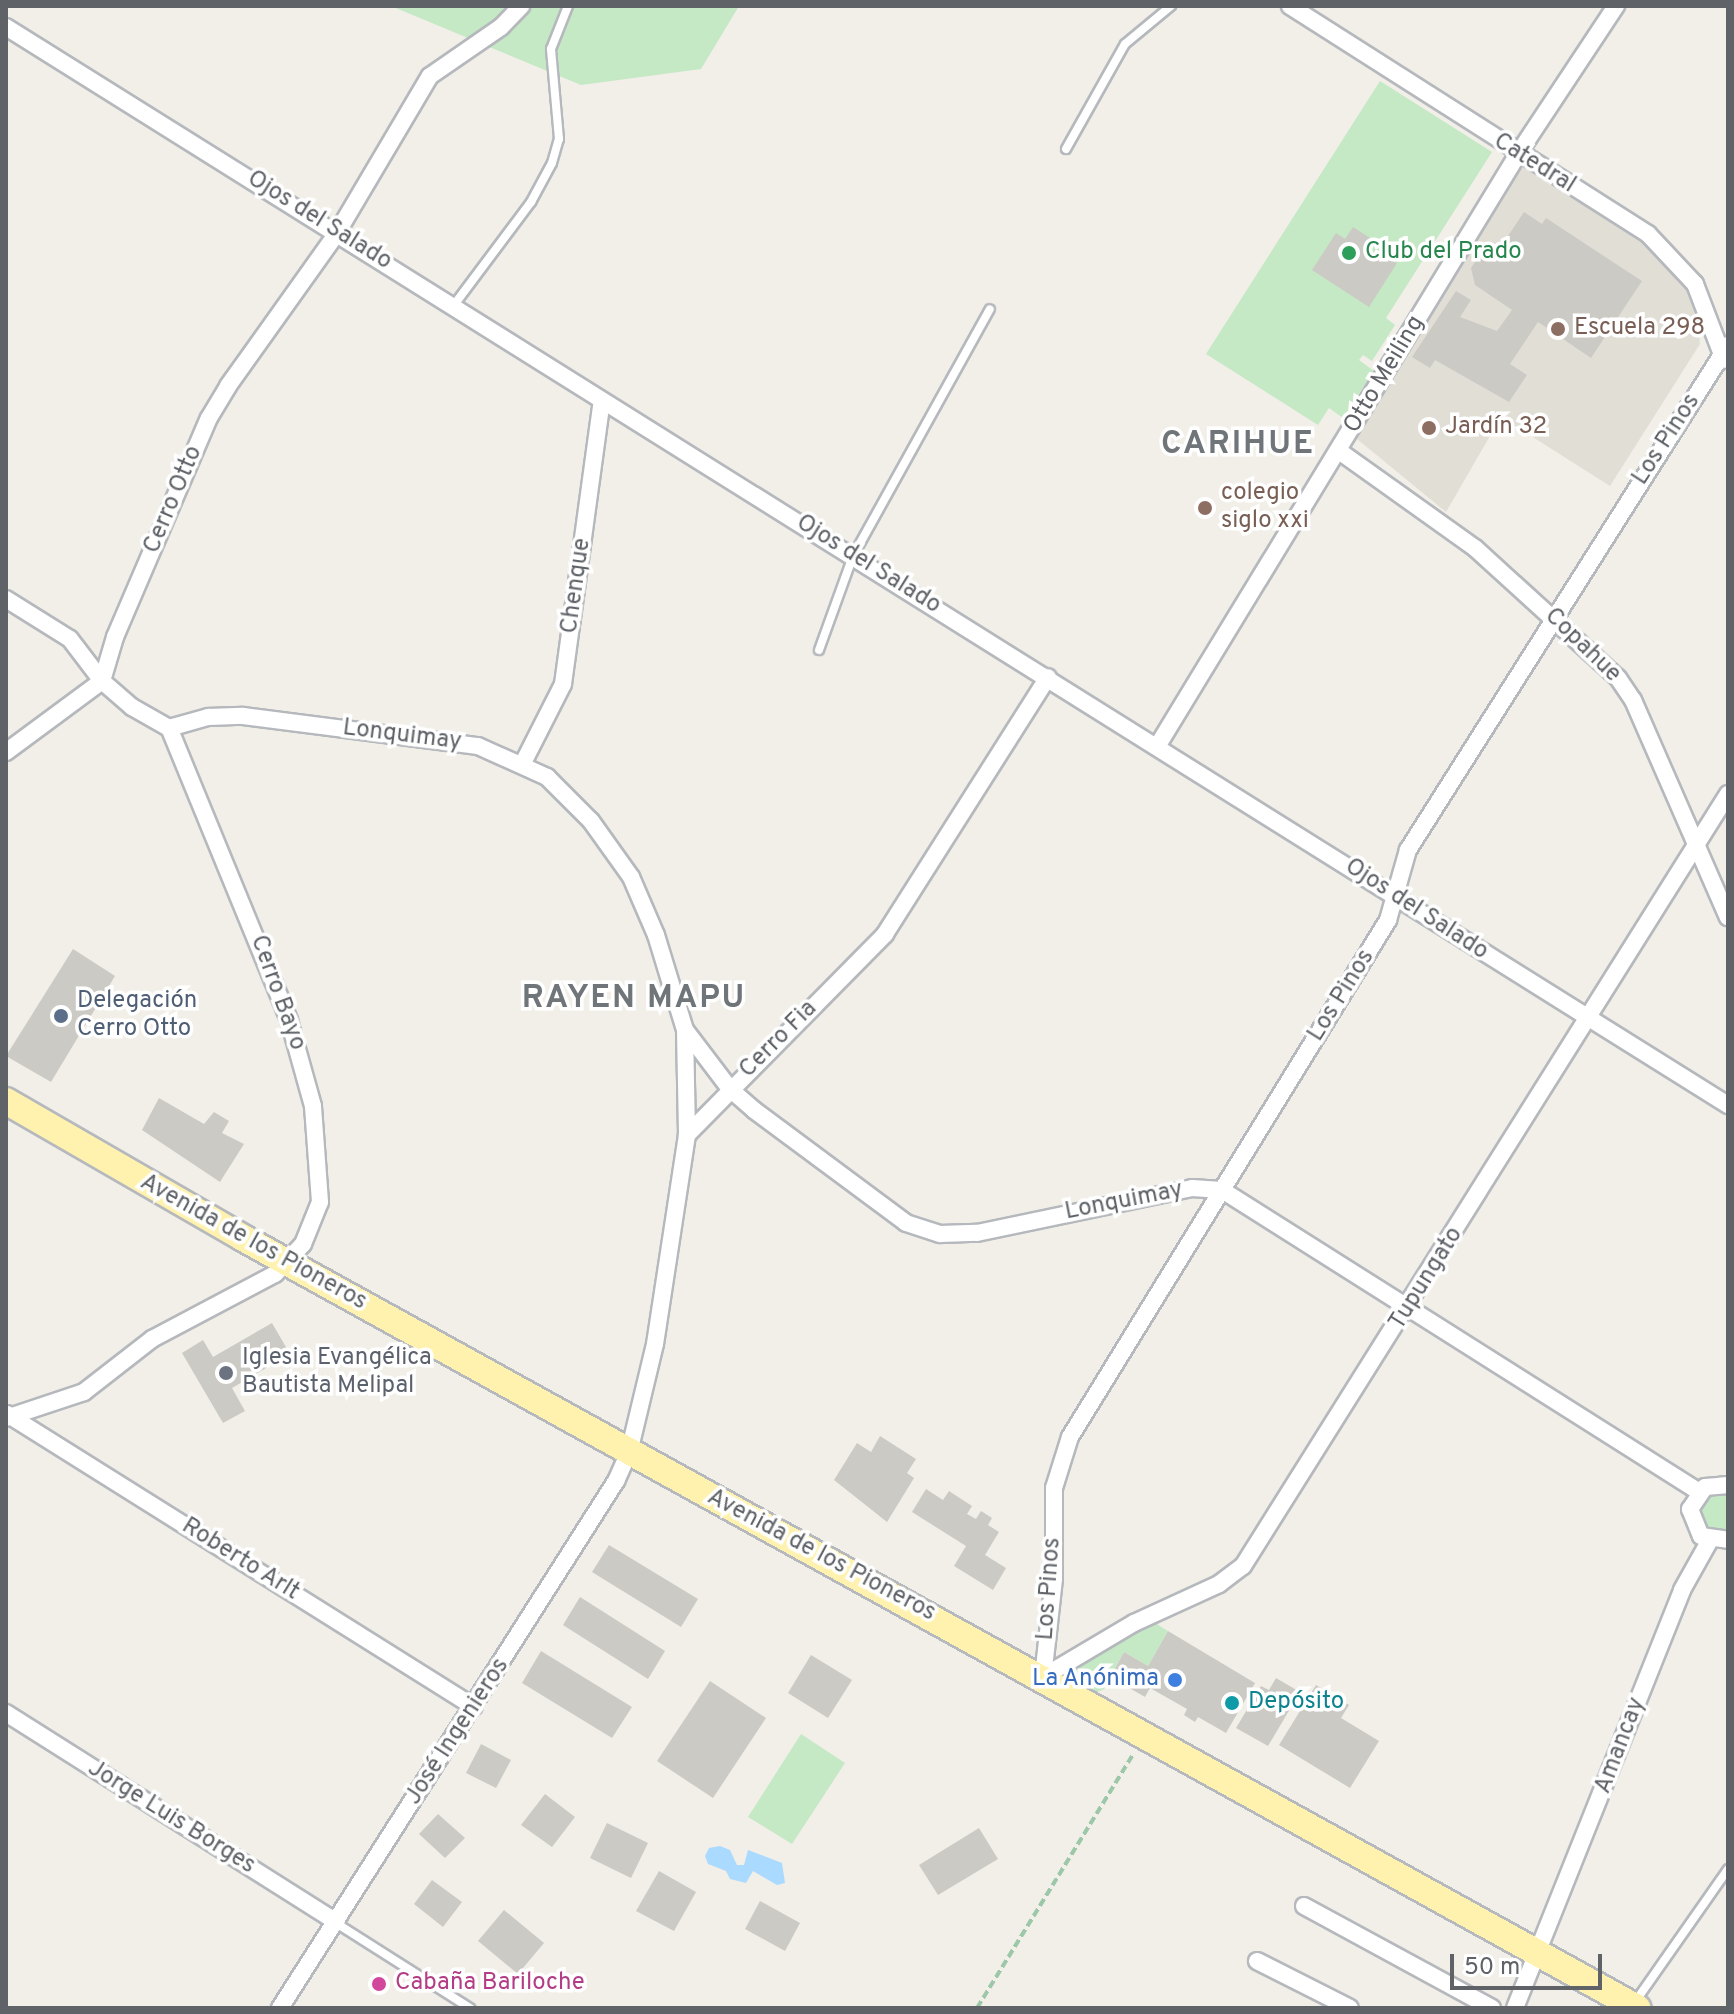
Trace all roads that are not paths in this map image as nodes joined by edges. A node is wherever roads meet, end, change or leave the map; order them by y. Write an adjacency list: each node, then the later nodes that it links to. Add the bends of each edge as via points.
1 (521, 6): 9 (street, Cerro Otto, via 501,27 430,76)
2 (568, 6): 10 (lane, via 551,49 559,139 552,163 531,202)
3 (1171, 6): 7 (lane, via 1125,44)
4 (1290, 6): 8 (street, Catedral)
5 (1616, 6): 8 (street, Otto Meiling)
6 (6, 27): 9 (street, Ojos del Salado)
7 (1066, 149)
8 (1518, 154): 12 (street, Catedral, via 1648,234 1673,257 1695,284); 14 (street, Otto Meiling)
9 (337, 233): 10 (street, Ojos del Salado); 20 (street, Cerro Otto, via 271,321 209,418 115,637)
10 (454, 305): 13 (street, Ojos del Salado)
11 (990, 309): 15 (lane)
12 (1726, 355): 17 (street, Los Pinos)
13 (602, 401): 15 (street, Ojos del Salado); 24 (street, Chenque, via 563,684)
14 (1339, 451): 17 (street, Copahue, via 1475,548); 22 (street, Otto Meiling)
15 (853, 556): 18 (lane); 19 (street, Ojos del Salado)
16 (6, 599): 20 (street, via 70,639)
17 (1553, 617): 26 (street, Copahue, via 1618,678 1633,700); 27 (street, Los Pinos, via 1408,850)
18 (819, 650)
19 (1048, 677): 22 (street, Ojos del Salado); 31 (street, Cerro Fia, via 885,934)
20 (102, 681): 21 (street, via 132,707); 23 (street)
21 (169, 728): 24 (street, Lonquimay, via 243,716 478,746); 36 (street, Cerro Bayo, via 276,984 313,1106 320,1202 308,1234)
22 (1158, 745): 27 (street, Ojos del Salado)
23 (6, 752)
24 (523, 763): 30 (street, Lonquimay, via 547,777 591,821 631,877 656,935)
25 (1728, 794): 26 (street, Tupungato)
26 (1695, 846): 28 (street, Copahue); 29 (street, Tupungato)
27 (1396, 896): 29 (street, Ojos del Salado); 35 (street, Los Pinos, via 1388,920)
28 (1728, 917)
29 (1590, 1021): 33 (street, Ojos del Salado); 37 (street, Tupungato)
30 (685, 1030): 31 (street, Lonquimay); 34 (street, Lonquimay)
31 (730, 1089): 34 (street, Cerro Fia); 35 (street, Lonquimay, via 906,1223 940,1234 977,1233 1192,1188)
32 (6, 1101): 36 (main road, Avenida de los Pioneros)
33 (1728, 1105)
34 (687, 1135): 39 (street, via 655,1344)
35 (1222, 1190): 37 (street); 44 (street, Los Pinos, via 1060,1460)
36 (288, 1264): 38 (street, via 152,1339 84,1392); 39 (main road, Avenida de los Pioneros)
37 (1409, 1308): 41 (street); 44 (street, Tupungato, via 1243,1566 1219,1584 1134,1623)
38 (8, 1416): 45 (street, Roberto Arlt)
39 (629, 1452): 44 (main road, Avenida de los Pioneros); 45 (street, José Ingenieros)
40 (1728, 1485): 41 (street, via 1712,1484)
41 (1698, 1491): 42 (street, via 1690,1519)
42 (1710, 1540): 43 (street); 50 (street, Amancay, via 1682,1590)
43 (1728, 1540)
44 (1043, 1677): 50 (main road, Avenida de los Pioneros)
45 (474, 1707): 49 (street, José Ingenieros)
46 (6, 1713): 49 (street, Jorge Luis Borges)
47 (1728, 1869): 52 (lane)
48 (1304, 1906): 56 (street)
49 (336, 1922): 53 (street, José Ingenieros); 54 (lane)
50 (1540, 1955): 52 (main road, Avenida de los Pioneros); 57 (street, Amancay)
51 (1257, 1961): 55 (street)
52 (1635, 2007)
53 (280, 2008)
54 (470, 2008)
55 (1350, 2008)
56 (1492, 2008)
57 (1515, 2008)

